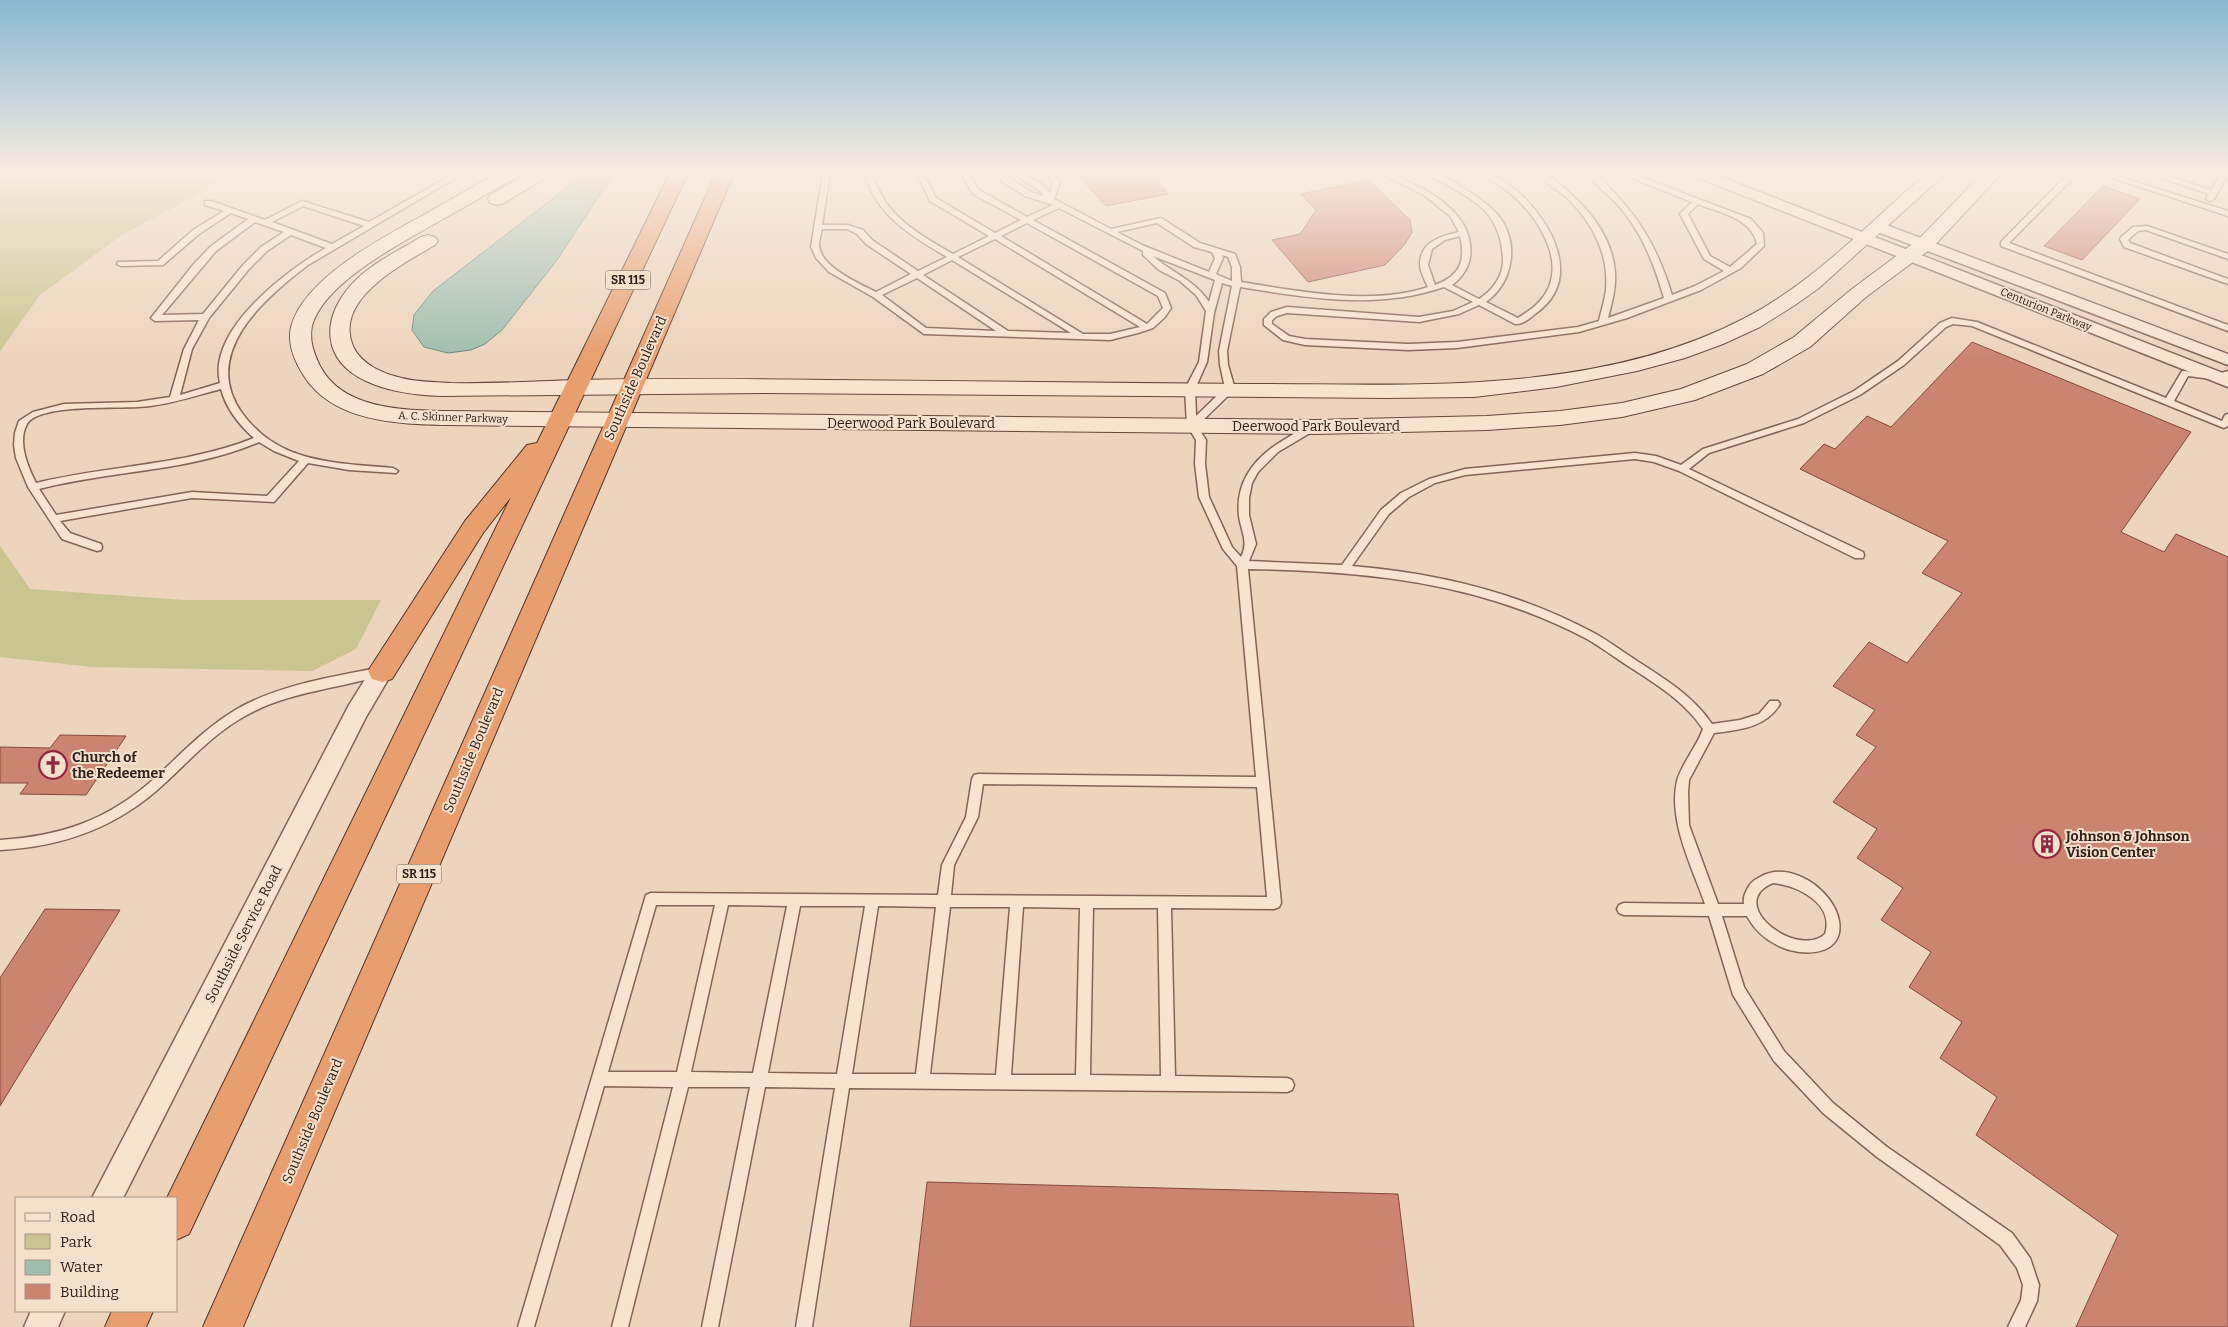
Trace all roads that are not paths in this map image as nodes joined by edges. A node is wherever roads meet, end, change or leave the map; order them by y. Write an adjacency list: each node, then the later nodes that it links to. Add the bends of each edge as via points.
1 (193, 235): 37 (lane, via 160,263)
2 (231, 235): 49 (lane, via 202,261 155,318)
3 (286, 235): 49 (lane, via 264,249 246,267)
4 (298, 235): 31 (lane)
5 (353, 235): 31 (lane)
6 (402, 235): 64 (main road, A. C. Skinner Parkway, via 343,272 311,308 302,328 300,346 306,363 324,386 338,398 364,409 414,417)
7 (437, 235): 59 (main road, via 399,258 356,293 340,324 340,337 346,353 362,369 383,380 403,385 463,389)
8 (650, 235): 59 (highway, SR 115)
9 (697, 235): 58 (highway, Southside Boulevard / SR 115)
10 (816, 235): 45 (lane, via 818,257 844,279)
11 (863, 235): 39 (lane)
12 (917, 235): 35 (lane)
13 (1054, 235): 51 (lane, via 1162,295 1167,308 1160,321)
14 (1116, 235): 32 (lane)
15 (1180, 235): 34 (lane)
16 (1455, 235): 44 (lane, via 1442,238 1428,248 1424,265)
17 (1463, 235): 43 (lane, via 1465,264 1451,282)
18 (1504, 235): 47 (lane, via 1508,255 1506,272)
19 (1549, 235): 47 (lane, via 1557,266 1553,286 1544,302 1518,322)
20 (1599, 235): 50 (lane, via 1610,268 1610,290)
21 (1645, 235): 46 (lane, via 1661,269)
22 (1695, 235): 38 (lane, via 1707,257)
23 (1759, 235): 38 (lane, via 1761,244)
24 (1861, 235): 61 (main road, via 1822,277 1788,301 1715,339 1649,362 1590,375 1474,390)
25 (1883, 235): 33 (street, Centurion Parkway)
26 (1932, 235): 33 (main road, Deerwood Park Boulevard)
27 (2013, 235): 52 (lane, via 2004,244)
28 (2129, 235): 41 (lane, via 2124,239 2127,244)
29 (2166, 235): 36 (lane)
30 (994, 236): 35 (lane); 51 (lane)
31 (332, 247): 57 (lane, via 286,276 253,307 227,352)
32 (1139, 247): 40 (lane); 48 (lane, via 1162,268 1183,279 1199,293)
33 (1918, 250): 55 (street, Centurion Parkway); 56 (street, Centurion Parkway); 68 (main road, Deerwood Park Boulevard, via 1802,342 1755,368 1687,395 1622,410 1560,418 1437,426)
34 (1216, 252): 40 (lane, via 1219,258); 42 (lane, via 1232,256 1236,264)
35 (954, 256): 39 (lane); 54 (lane)
36 (2228, 257)
37 (120, 264)
38 (1730, 271): 46 (lane)
39 (917, 275): 45 (lane); 53 (lane)
40 (1215, 278): 42 (lane); 48 (lane)
41 (2228, 282)
42 (1236, 284): 44 (lane, via 1282,292 1370,298); 61 (lane, via 1222,353)
43 (1444, 284): 44 (lane); 47 (lane)
44 (1432, 288)
45 (876, 295): 53 (lane, via 924,331)
46 (1669, 299): 50 (lane)
47 (1481, 303): 50 (lane, via 1459,312 1422,319 1287,310 1274,314 1268,319 1268,324 1286,338 1305,342 1408,347 1506,339 1579,329)
48 (1210, 310): 60 (lane, via 1203,362)
49 (205, 317): 62 (lane, via 188,349)
50 (1603, 322)
51 (1146, 327): 54 (lane, via 1110,337)
52 (2228, 328)
53 (1006, 334): 54 (lane)
54 (1082, 336)
55 (2228, 360)
56 (2226, 379): 63 (lane, via 2185,373)
57 (224, 385): 62 (lane); 69 (lane, via 235,414)
58 (631, 386): 59 (main road); 60 (main road); 65 (highway, Southside Boulevard / SR 115)
59 (577, 387): 64 (highway, SR 115)
60 (1190, 389): 61 (main road); 67 (lane)
61 (1230, 389): 67 (lane)
62 (174, 399): 73 (lane, via 138,405 56,407 34,414 22,423 19,434 20,453)
63 (2168, 403): 66 (lane); 71 (lane, via 1974,324 1952,321 1943,325 1902,363 1857,393 1801,421 1706,451)
64 (560, 420): 65 (main road, Deerwood Park Boulevard); 79 (highway, via 474,527); 104 (highway, SR 115)
65 (616, 421): 67 (main road, Deerwood Park Boulevard); 109 (highway, Southside Boulevard / SR 115)
66 (2226, 421)
67 (1192, 425): 68 (main road, Deerwood Park Boulevard); 77 (lane, via 1201,440 1204,497 1228,549)
68 (1315, 427): 77 (lane, via 1278,446 1258,465 1246,484 1244,513 1251,547)
69 (261, 438): 70 (lane, via 277,449); 73 (lane, via 227,452 150,467 73,476)
70 (306, 459): 72 (lane); 74 (lane, via 270,500 192,495)
71 (1682, 469): 76 (lane); 78 (lane, via 1656,459 1635,456 1465,472 1432,481 1405,495 1385,512)
72 (393, 471)
73 (33, 487): 74 (lane)
74 (53, 519): 75 (lane, via 66,536)
75 (97, 547)
76 (1859, 555)
77 (1242, 565): 78 (lane); 82 (lane)
78 (1346, 567): 81 (lane, via 1420,577 1478,590 1592,636 1656,678 1701,716)
79 (382, 671): 83 (lane, via 300,690 241,713 216,730 132,804 100,823 60,839); 103 (street, Southside Service Road)
80 (1774, 704): 81 (lane, via 1763,717 1741,725)
81 (1709, 729): 93 (lane, via 1684,780 1682,793 1683,825)
82 (1262, 782): 87 (lane, via 978,779 972,817 948,866); 90 (lane, via 1274,903)
83 (0, 845)
84 (723, 899): 85 (lane); 94 (lane, via 652,899); 95 (lane)
85 (795, 900): 86 (lane); 96 (lane)
86 (872, 900): 87 (lane); 97 (lane)
87 (944, 901): 88 (lane); 98 (lane)
88 (1017, 902): 89 (lane); 99 (lane)
89 (1088, 902): 90 (lane); 100 (lane)
90 (1164, 903): 101 (lane)
91 (1624, 909): 93 (lane)
92 (1751, 910): 92 (lane, via 1766,932 1792,946 1817,946 1827,941 1832,932 1830,911 1823,900 1799,882 1785,878 1772,877 1756,885 1749,899); 93 (lane)
93 (1714, 911): 114 (lane, via 1738,990 1779,1056 1828,1108 1882,1152 2006,1239 2020,1258 2031,1284 2029,1301)
94 (599, 1079): 95 (lane); 110 (lane)
95 (682, 1080): 96 (lane); 111 (lane)
96 (760, 1080): 97 (lane); 112 (lane)
97 (844, 1081): 98 (lane); 113 (lane)
98 (922, 1081): 99 (lane)
99 (1003, 1082): 100 (lane)
100 (1083, 1082): 101 (lane)
101 (1168, 1083): 102 (lane)
102 (1287, 1085)
103 (108, 1197)
104 (178, 1217)
105 (48, 1312): 107 (street)
106 (132, 1312): 108 (highway)
107 (40, 1327)
108 (125, 1327)
109 (223, 1327)
110 (526, 1327)
111 (620, 1327)
112 (710, 1327)
113 (804, 1327)
114 (2016, 1327)

